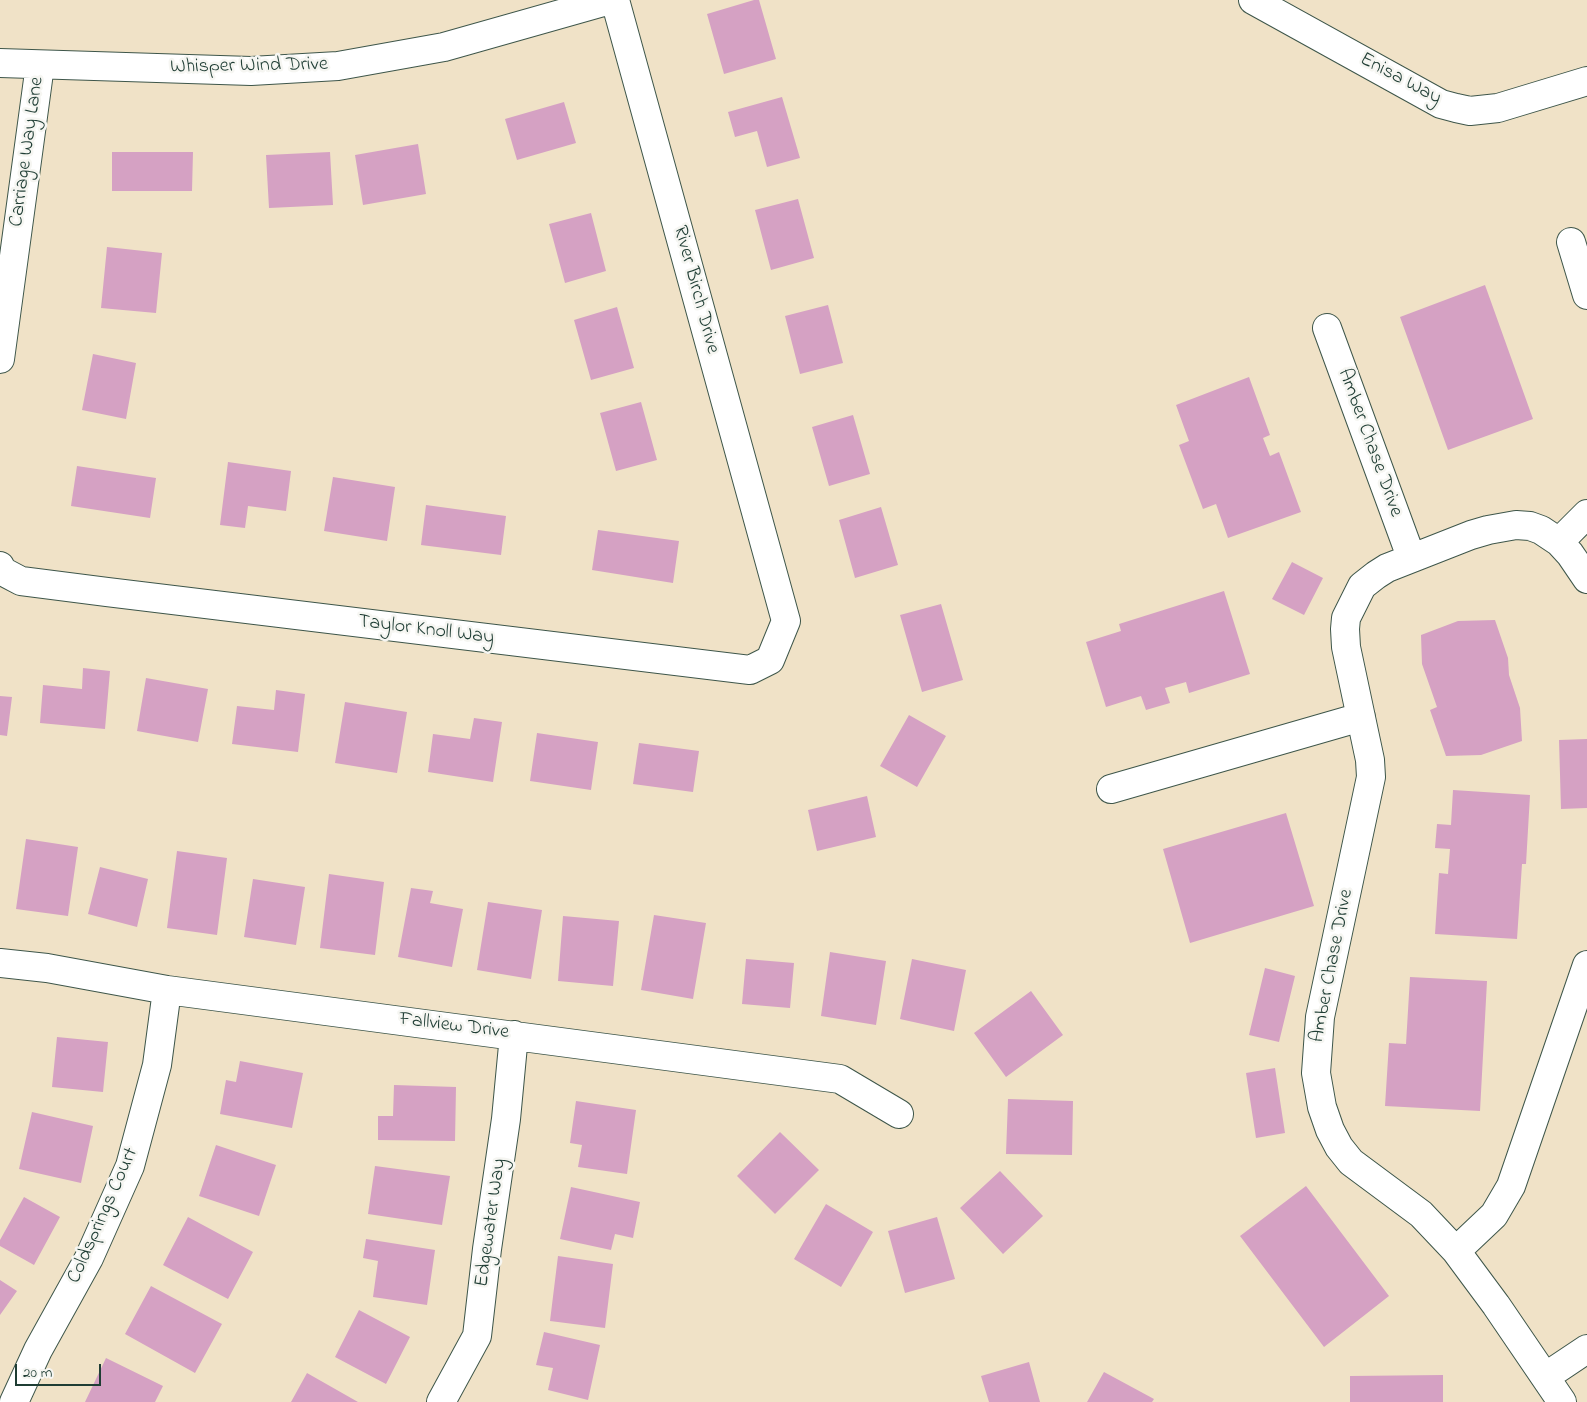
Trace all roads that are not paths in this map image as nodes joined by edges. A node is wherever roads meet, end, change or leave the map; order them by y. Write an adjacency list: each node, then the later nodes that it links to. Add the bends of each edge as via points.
1 (610, 0): 5 (street, Whisper Wind Drive, via 444,47 338,66 251,72)
2 (615, 0): 15 (street, River Birch Drive)
3 (1253, 0): 6 (street, Enisa Way, via 1442,104 1456,108 1470,111 1498,108)
4 (0, 63): 5 (street, Whisper Wind Drive)
5 (40, 65): 10 (street, Carriage Way Lane)
6 (1587, 81)
7 (1571, 242): 8 (street)
8 (1587, 295)
9 (1327, 328): 13 (street, Amber Chase Drive)
10 (0, 359)
11 (1587, 514): 12 (street)
12 (1559, 542): 13 (street, Amber Chase Drive, via 1541,530 1516,526 1488,530); 16 (street, Amber Chase Drive)
13 (1411, 557): 17 (street, Amber Chase Drive, via 1382,571 1362,586 1346,618 1346,647)
14 (0, 566): 15 (street, Taylor Knoll Way, via 2,571 21,580 107,592 750,670 770,660 786,621)
15 (775, 579)
16 (1587, 579)
17 (1361, 717): 18 (street); 24 (street, Amber Chase Drive, via 1371,777 1320,1016 1318,1090 1330,1130 1351,1162 1421,1214)
18 (1111, 789)
19 (0, 963): 21 (street, Fallview Drive, via 47,968)
20 (1587, 965): 24 (street, via 1510,1186 1494,1215)
21 (167, 990): 22 (street, Fallview Drive); 27 (street, Coldsprings Court, via 157,1065 130,1166 90,1258 38,1350)
22 (514, 1035): 23 (street, Fallview Drive, via 840,1079); 28 (street, Edgewater Way, via 477,1336)
23 (899, 1114)
24 (1456, 1250): 26 (street, Amber Chase Drive)
25 (1587, 1349): 26 (street)
26 (1545, 1377): 29 (street, Amber Chase Drive)
27 (14, 1402)
28 (441, 1402)
29 (1562, 1402)

